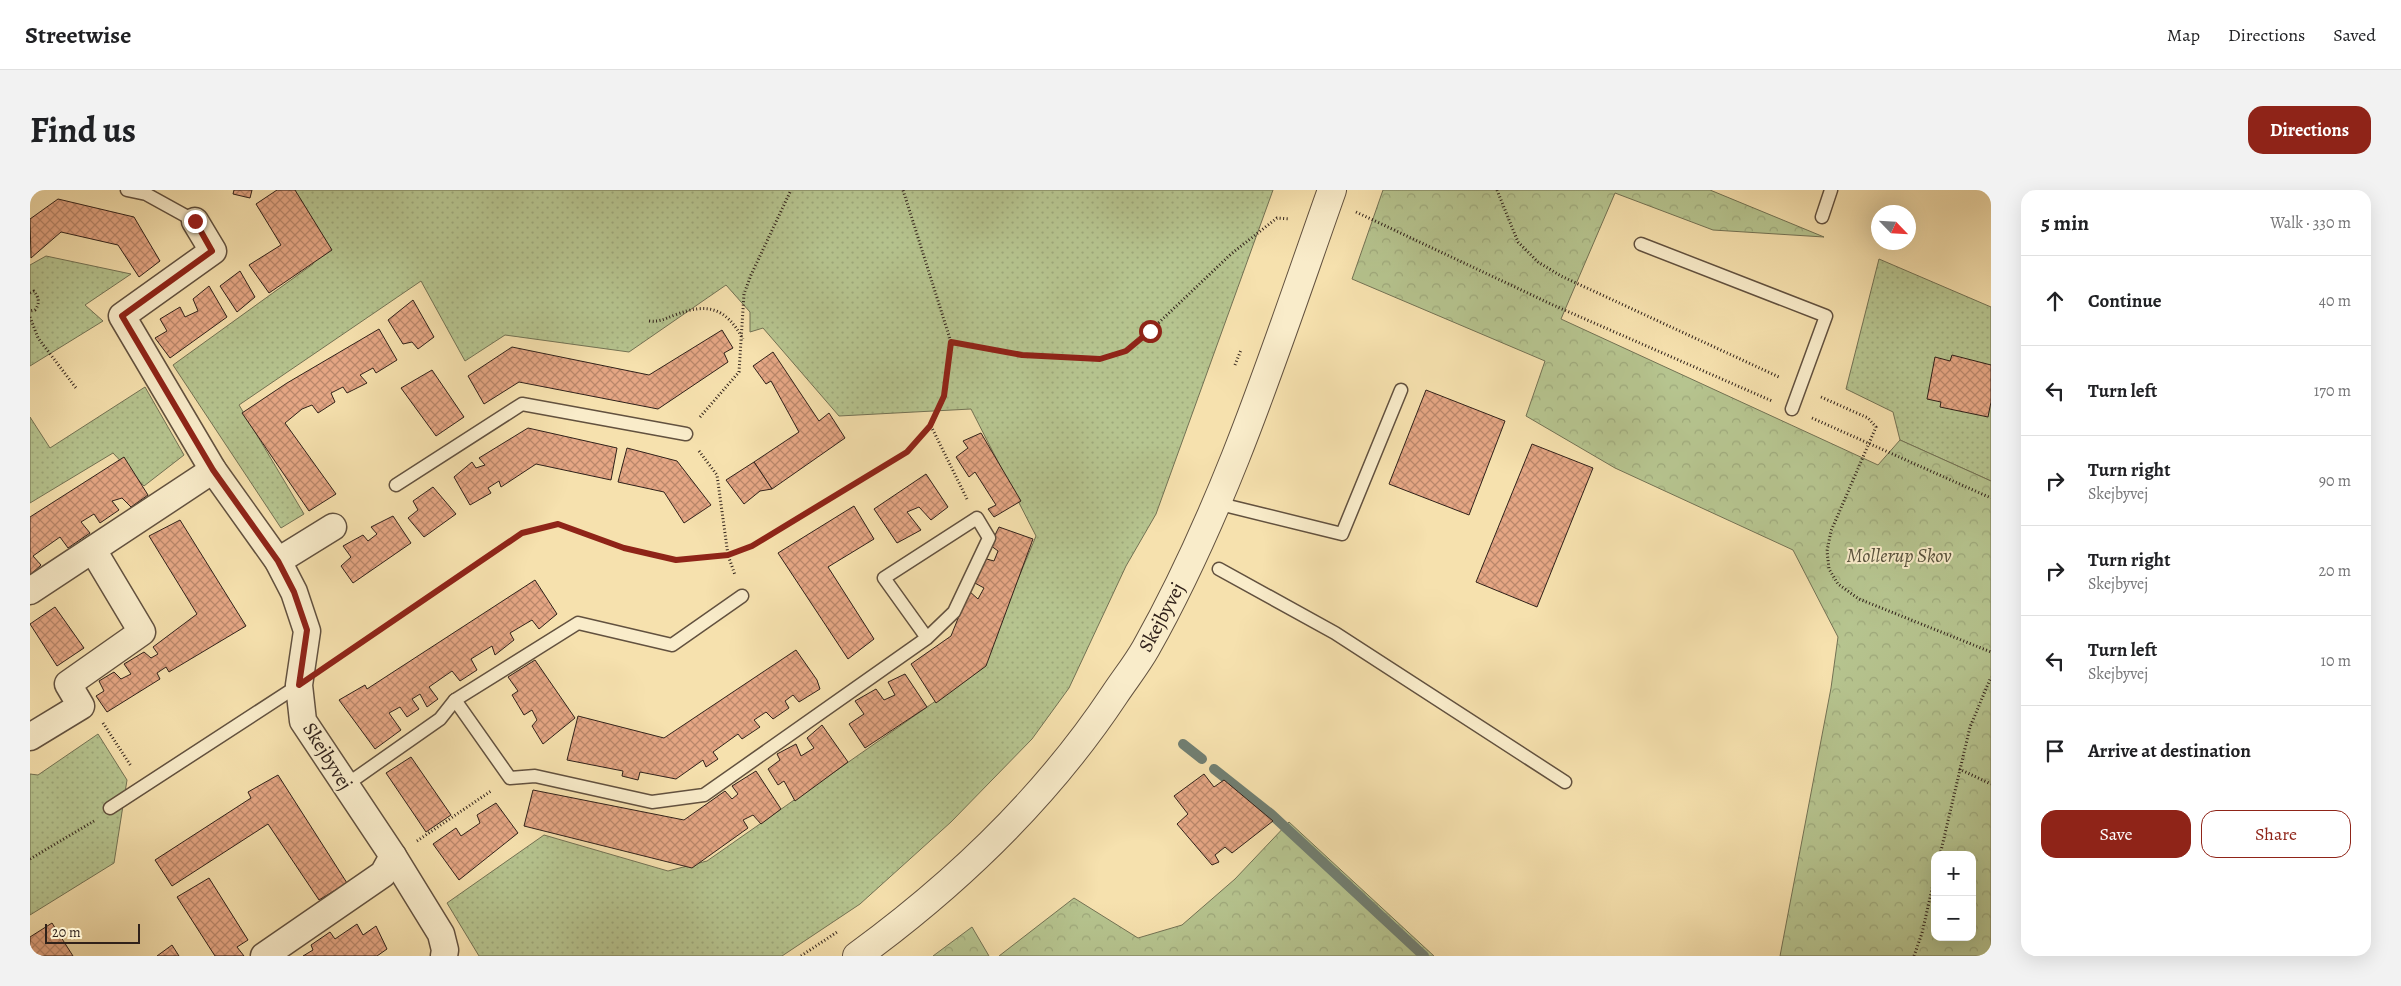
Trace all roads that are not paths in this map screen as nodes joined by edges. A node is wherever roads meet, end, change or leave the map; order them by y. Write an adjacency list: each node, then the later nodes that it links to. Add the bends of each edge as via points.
1 (127, 190): 5 (lane, via 146,194)
2 (1831, 190): 4 (lane)
3 (1330, 194): 12 (street, Skejbyvej, via 1264,384)
4 (1822, 217)
5 (195, 221): 10 (street, Skejbyvej, via 212,251 122,316)
6 (1641, 244): 8 (lane, via 1826,316)
7 (1401, 390): 12 (lane, via 1342,534)
8 (1792, 409)
9 (686, 434): 11 (lane, via 522,404)
10 (213, 470): 14 (street); 15 (street, Skejbyvej)
11 (396, 485)
12 (1216, 503): 29 (street, Skejbyvej, via 1145,650 1092,729 1033,801 968,867)
13 (333, 527): 15 (street)
14 (93, 550): 17 (street); 22 (street, via 142,632 68,684 81,706)
15 (278, 561): 20 (street, Skejbyvej, via 294,592 307,630)
16 (1219, 569): 23 (lane, via 1335,633)
17 (30, 591)
18 (742, 596): 21 (lane, via 672,645 578,623)
19 (927, 638): 19 (lane, via 954,612 988,538 978,518 884,578); 21 (lane, via 704,795 652,802 535,776 510,778)
20 (299, 685): 24 (street, Skejbyvej, via 303,721); 25 (lane)
21 (455, 700): 24 (lane, via 440,719)
22 (30, 737)
23 (1565, 782)
24 (346, 786): 26 (street, Skejbyvej)
25 (110, 808)
26 (393, 856): 27 (street, via 383,874); 28 (street, Skejbyvej, via 441,934)
27 (264, 956)
28 (444, 956)
29 (857, 956)

